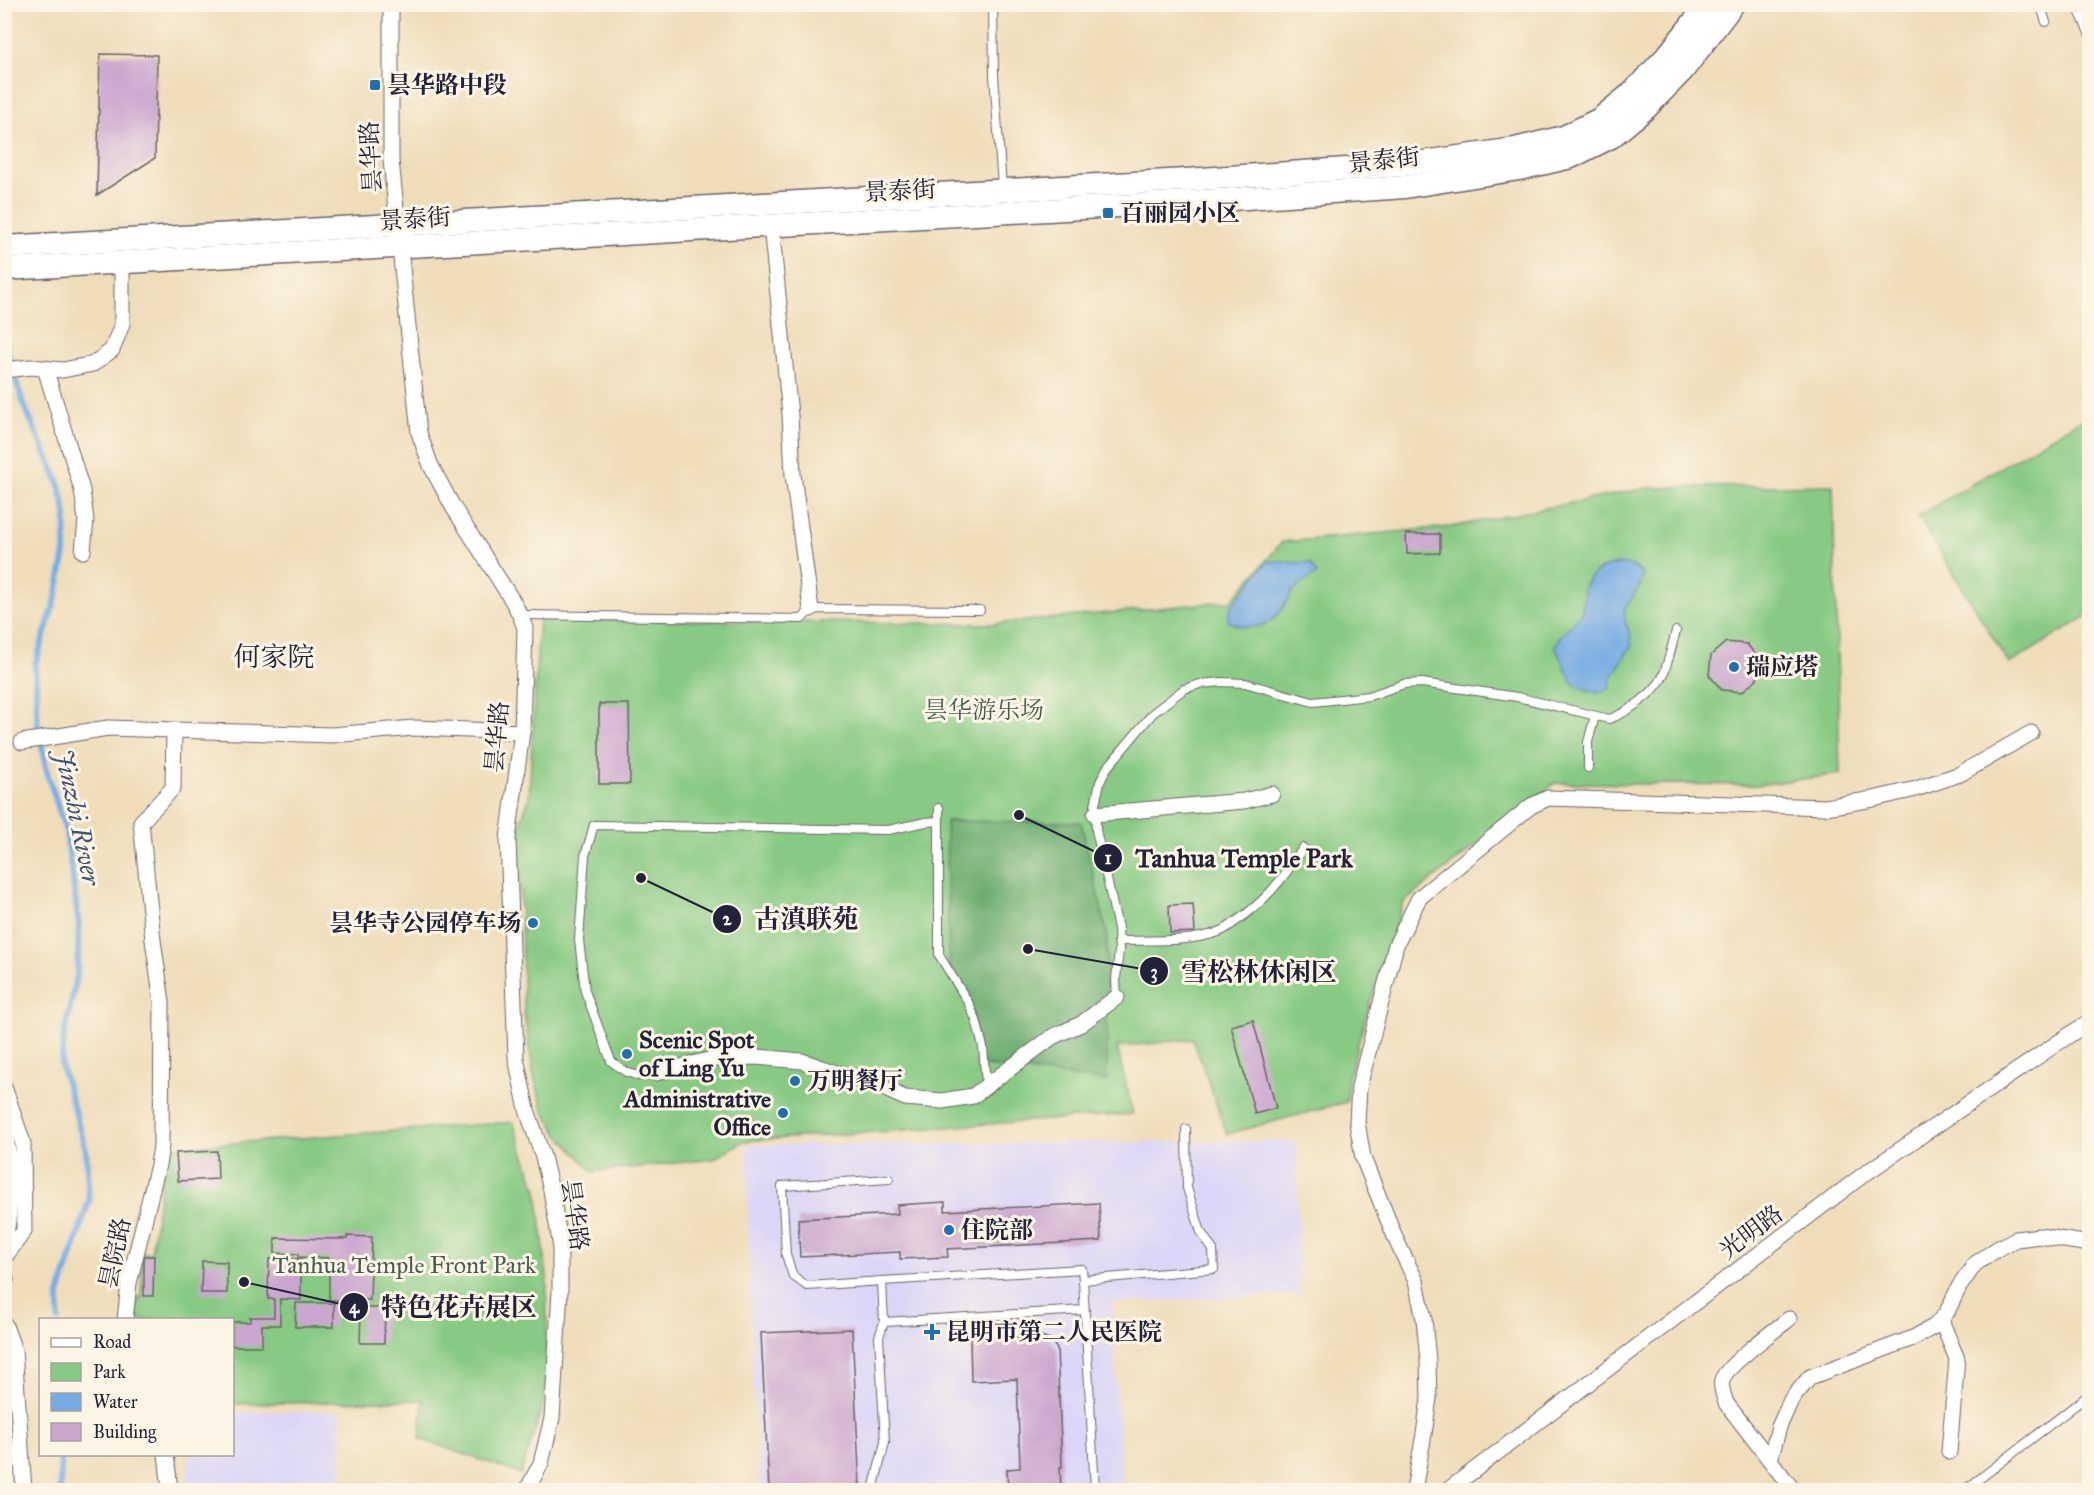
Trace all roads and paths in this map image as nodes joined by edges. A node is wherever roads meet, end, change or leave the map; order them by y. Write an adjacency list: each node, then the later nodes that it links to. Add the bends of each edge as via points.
1 (392, 4): 12 (street, 昙华路, via 391,160)
2 (993, 4): 9 (lane)
3 (1708, 4): 9 (street, 景泰街, via 1632,93 1599,119 1564,137 1515,149 1403,165)
4 (1733, 4): 10 (street, 景泰街, via 1683,70 1646,108 1611,137 1571,157 1519,170 1405,187)
5 (2040, 4): 7 (lane)
6 (2076, 4): 8 (lane)
7 (2046, 22)
8 (2090, 35)
9 (1002, 190): 10 (lane); 12 (street, 景泰街, via 527,216)
10 (1004, 212): 11 (street, 景泰街)
11 (771, 225): 12 (street, 景泰街); 20 (street, via 794,475)
12 (399, 236): 14 (street, 景泰街); 15 (street, 景泰街); 22 (street, 昙华路, via 419,433 453,507)
13 (4, 247): 14 (street, 景泰街)
14 (37, 257): 15 (street, 景泰街); 16 (street, 景泰街)
15 (122, 264): 17 (street, via 122,324 112,350 93,364 63,370)
16 (4, 269)
17 (38, 368): 18 (street); 19 (street, via 82,490 86,519)
18 (4, 370)
19 (83, 551)
20 (811, 609): 21 (lane); 22 (lane, via 802,619)
21 (980, 609)
22 (520, 615): 26 (street, 昙华路, via 526,644)
23 (1676, 631): 24 (lane, via 1662,678 1652,691 1621,715 1610,719)
24 (1595, 716): 29 (lane, via 1588,742); 32 (lane, via 1517,697 1422,683 1404,684 1369,696 1313,702 1245,684 1200,684 1184,689 1153,713 1107,768 1100,782)
25 (174, 730): 26 (street, via 332,735 414,728); 28 (street, via 108,728); 52 (street, 昙院路, via 173,788 141,822 162,1002 161,1146 129,1283)
26 (522, 732): 63 (street, 昙华路, via 508,839 516,1058 551,1190 560,1242 552,1418 541,1463)
27 (2031, 734): 66 (street, via 1960,774 1906,791 1826,807 1548,798 1531,806 1419,898 1393,957 1365,1059 1357,1122 1363,1158 1416,1281 1424,1318 1429,1398)
28 (22, 742)
29 (1588, 768)
30 (1272, 794): 32 (street, via 1244,801)
31 (939, 808): 33 (lane)
32 (1095, 813): 35 (lane)
33 (939, 821): 38 (lane, via 888,830 594,825 585,856 579,940 585,991 611,1061 639,1076); 39 (lane, via 939,955 976,1020)
34 (1303, 848): 35 (lane, via 1268,896 1222,931 1196,938)
35 (1118, 941): 36 (lane)
36 (1117, 997): 39 (street, via 1081,1024 1052,1037)
37 (2090, 1021): 67 (street, 光明路, via 1863,1175)
38 (656, 1073): 39 (street, via 713,1059 756,1057 802,1061 905,1098 942,1101 973,1096)
39 (986, 1087)
40 (4, 1088): 46 (street, via 23,1143 24,1230)
41 (1186, 1129): 48 (lane, via 1187,1188 1201,1232 1213,1250 1214,1269)
42 (4, 1132): 44 (street, via 9,1146 9,1223)
43 (889, 1179): 49 (lane, via 782,1186 786,1256 793,1276 807,1286)
44 (4, 1244)
45 (2090, 1244): 54 (street, via 2040,1236 2016,1239 1975,1264)
46 (4, 1258)
47 (4, 1276): 50 (street)
48 (1083, 1280): 49 (lane, via 1082,1269); 51 (lane)
49 (882, 1281): 55 (lane)
50 (4, 1283)
51 (1084, 1310): 55 (lane); 65 (lane)
52 (125, 1318)
53 (1789, 1318): 60 (street, via 1722,1378 1726,1403)
54 (1941, 1320): 58 (street, via 1957,1359); 60 (street, via 1913,1338 1810,1377 1791,1400)
55 (884, 1322): 64 (lane, via 879,1337 885,1442)
56 (4, 1323): 61 (street, via 14,1350)
57 (2090, 1394): 69 (lane)
58 (1949, 1452)
59 (166, 1456): 62 (street)
60 (1770, 1460): 68 (street)
61 (24, 1491)
62 (170, 1491)
63 (527, 1491)
64 (873, 1491)
65 (1095, 1491)
66 (1413, 1491)
67 (1448, 1491)
68 (1792, 1491)
69 (1965, 1491)

